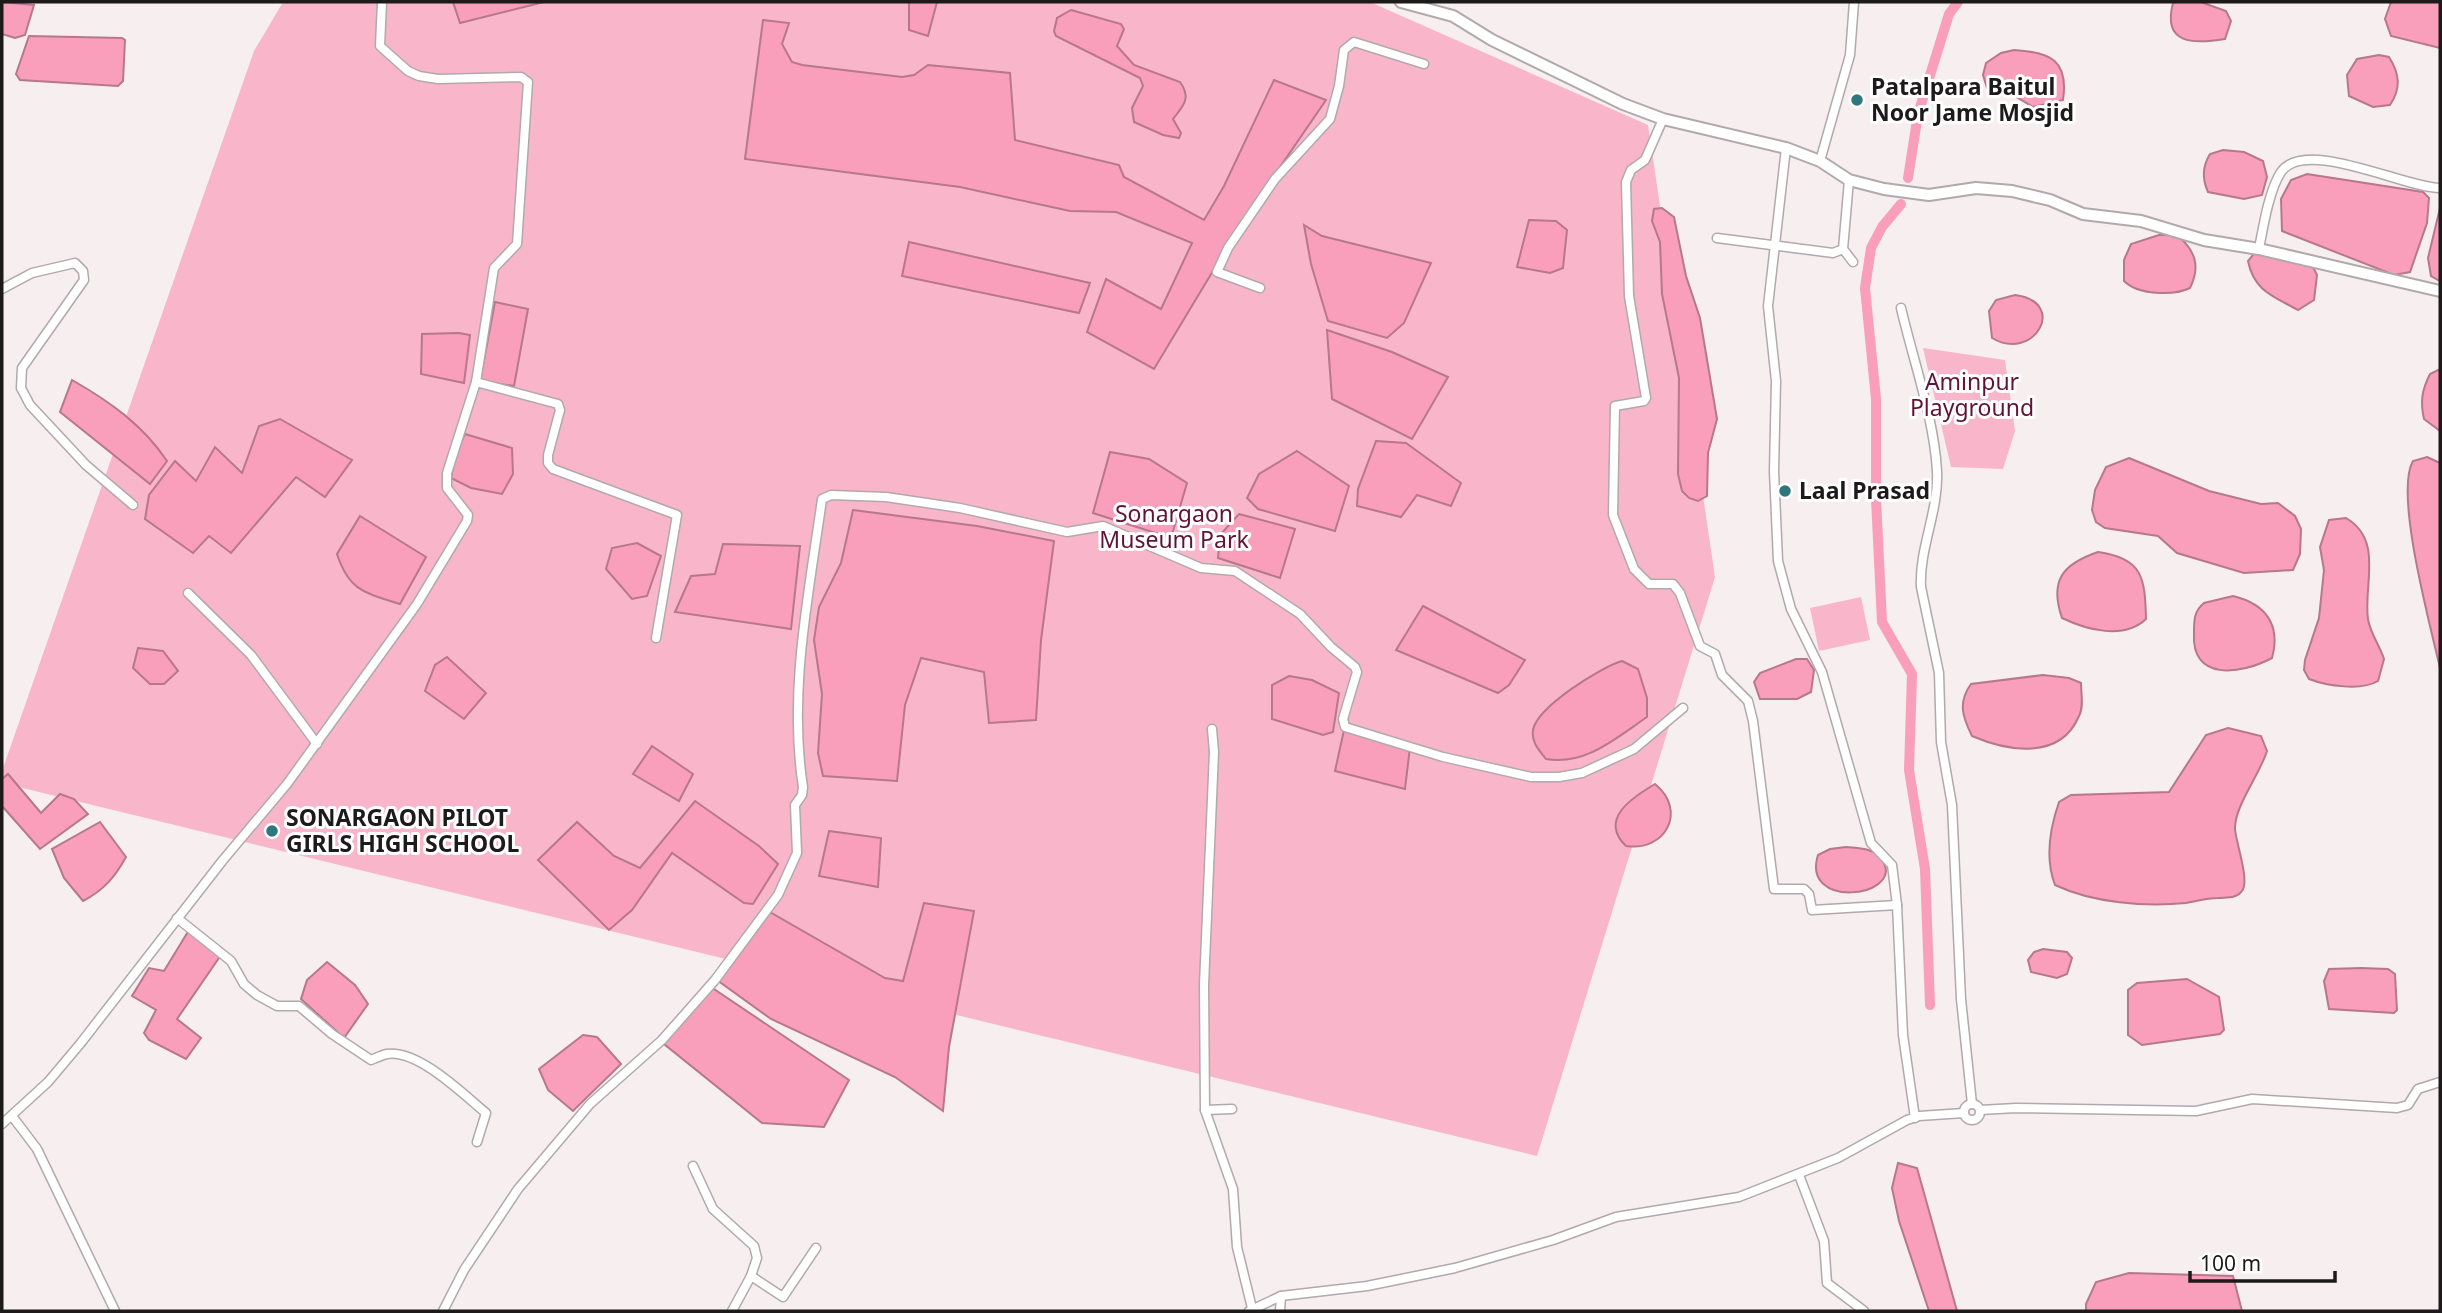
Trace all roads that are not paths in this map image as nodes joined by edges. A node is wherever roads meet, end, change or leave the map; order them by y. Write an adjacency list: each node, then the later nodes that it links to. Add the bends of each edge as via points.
1 (382, 2): 19 (street, via 380,46 408,71 438,79 521,77 528,82 517,244 494,268)
2 (1401, 2): 5 (street, via 1453,16 1492,40)
3 (1854, 2): 7 (street, via 1850,55)
4 (1423, 64): 15 (street, via 1354,42 1343,50 1330,119 1275,178 1217,271)
5 (1663, 119): 6 (street); 26 (street, via 1645,160 1631,170 1626,182 1629,296 1646,398 1615,406 1613,514 1634,569 1649,584 1673,584 1700,646 1715,654 1722,675 1748,701 1774,889 1804,890 1812,910)
6 (1786, 148): 7 (street); 11 (street)
7 (1820, 161): 8 (street)
8 (1849, 180): 12 (street); 13 (street, via 1929,195 1976,188 2012,191 2083,214 2141,221 2204,240)
9 (2440, 188): 13 (street, via 2348,165 2291,162 2280,174 2265,214)
10 (1717, 238): 11 (street)
11 (1776, 245): 12 (street, via 1833,253); 26 (street, via 1768,306 1776,381 1778,561 1791,609 1822,672 1871,843 1892,865)
12 (1843, 249): 14 (street)
13 (2259, 249): 17 (street)
14 (1853, 262)
15 (1260, 288)
16 (2, 289): 20 (street, via 32,274 75,263 83,271 83,280 22,368 21,388 30,405 86,465)
17 (2440, 291)
18 (1901, 309): 29 (street, via 1937,470 1936,506 1920,574 1939,673 1941,742 1952,805 1961,999)
19 (476, 382): 22 (street, via 558,404 548,463 560,473 677,515); 25 (street, via 446,484 468,515 465,527 417,604)
20 (133, 505)
21 (188, 593): 25 (street, via 251,655)
22 (656, 638)
23 (1683, 708): 45 (street, via 1634,749 1581,773 1531,777 1443,757 1345,727 1355,667 1300,614 1235,572 1201,569 1103,526 1066,532 886,497 831,495 822,499 804,618 796,734 803,787 795,805 797,853 782,885 715,980 662,1040 590,1104 518,1189 464,1270)
24 (1212, 729): 31 (street)
25 (317, 744): 27 (street)
26 (1897, 905): 35 (street, via 1903,1035)
27 (177, 918): 34 (street, via 72,1054); 37 (street, via 231,961 244,984 257,995 277,1006 299,1006 371,1060 389,1054 413,1059 441,1076 486,1113)
28 (2440, 1082): 32 (street, via 2418,1089 2408,1105 2396,1108 2252,1099 2196,1111)
29 (1972, 1104): 32 (street); 33 (street)
30 (1232, 1109): 31 (street)
31 (1205, 1110): 43 (street, via 1233,1189 1237,1247)
32 (1980, 1110): 33 (street, via 1980,1116 1972,1121)
33 (1964, 1113): 35 (street)
34 (12, 1116): 36 (street); 44 (street, via 37,1149)
35 (1915, 1118): 39 (street)
36 (2, 1124)
37 (477, 1142)
38 (693, 1166): 41 (street, via 713,1209 754,1246 757,1258)
39 (1799, 1175): 42 (street, via 1739,1197 1616,1217 1455,1268 1367,1286); 48 (street, via 1824,1241 1827,1283)
40 (816, 1248): 41 (street, via 783,1297)
41 (751, 1276): 46 (street)
42 (1281, 1296): 43 (street); 47 (street)
43 (1250, 1310)
44 (116, 1311)
45 (443, 1311)
46 (732, 1311)
47 (1280, 1311)
48 (1864, 1311)

